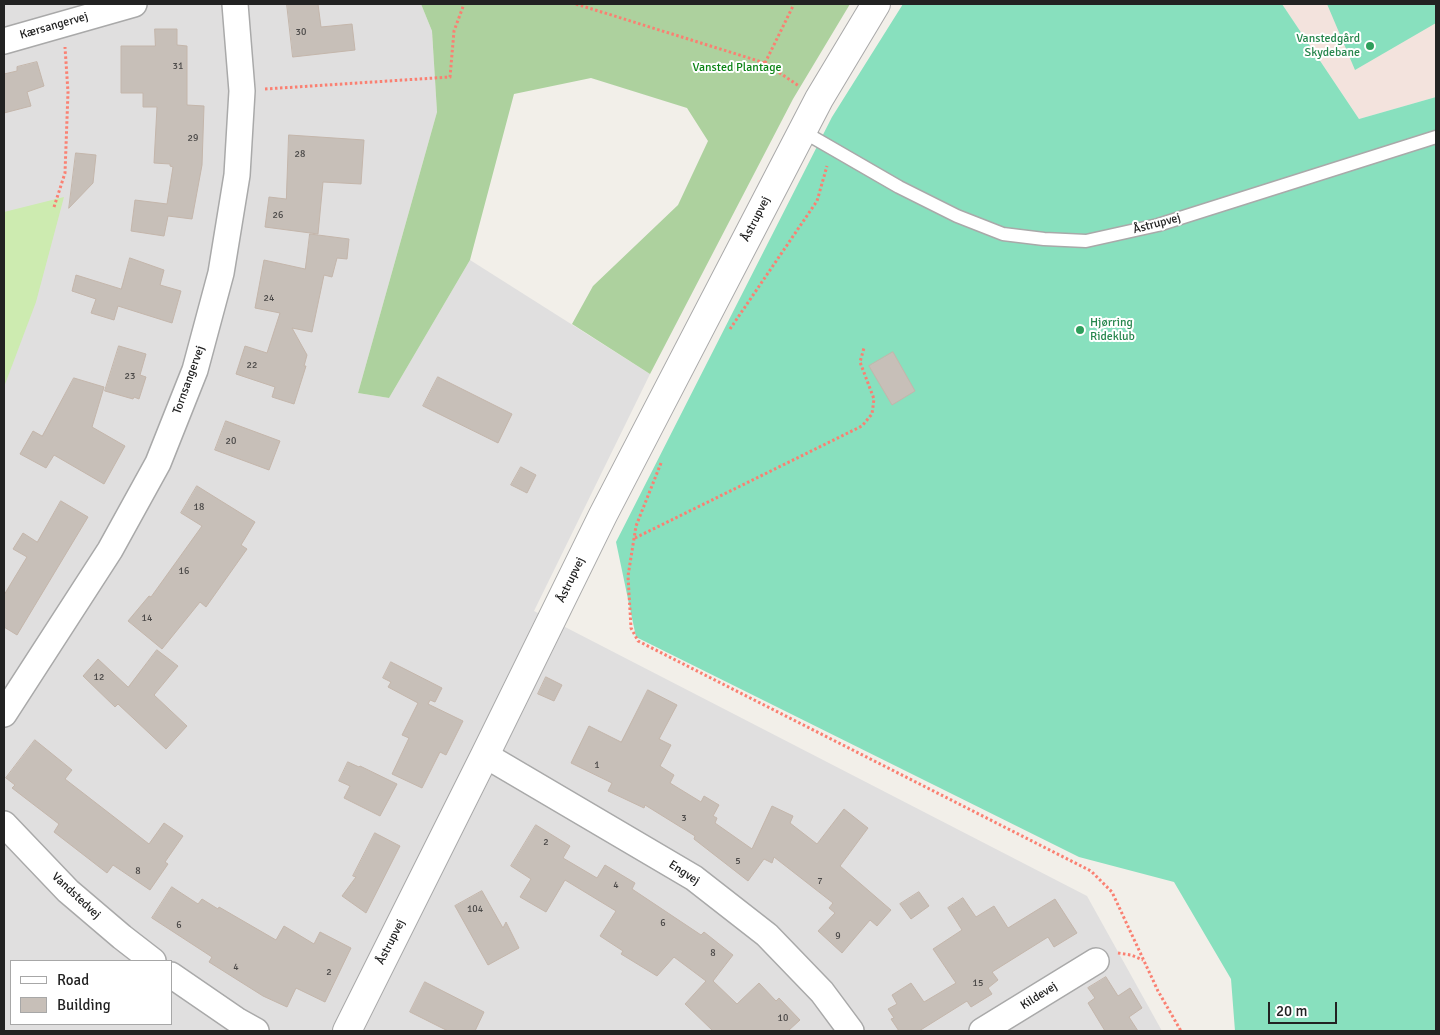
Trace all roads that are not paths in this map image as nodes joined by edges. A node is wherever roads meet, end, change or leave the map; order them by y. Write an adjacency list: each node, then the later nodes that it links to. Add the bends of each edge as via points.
1 (134, 4): 4 (street, Kærsangervej)
2 (235, 4): 7 (street, Tornsangervej, via 242,91 237,175 222,273 195,370 158,462 110,550)
3 (876, 4): 5 (street, Åstrupvej)
4 (4, 41)
5 (802, 131): 6 (lane, Åstrupvej, via 898,187 957,216 1004,234 1086,241 1158,225); 8 (street, Åstrupvej, via 603,515)
6 (1436, 137)
7 (4, 714)
8 (485, 755): 14 (street, Åstrupvej); 15 (street, Engvej, via 694,878 767,936 822,992)
9 (4, 824): 10 (street, Vandstedvej, via 68,891)
10 (152, 960)
11 (1096, 961): 16 (street, Kildevej)
12 (172, 976): 13 (street)
13 (256, 1031)
14 (347, 1031)
15 (851, 1031)
16 (982, 1031)

